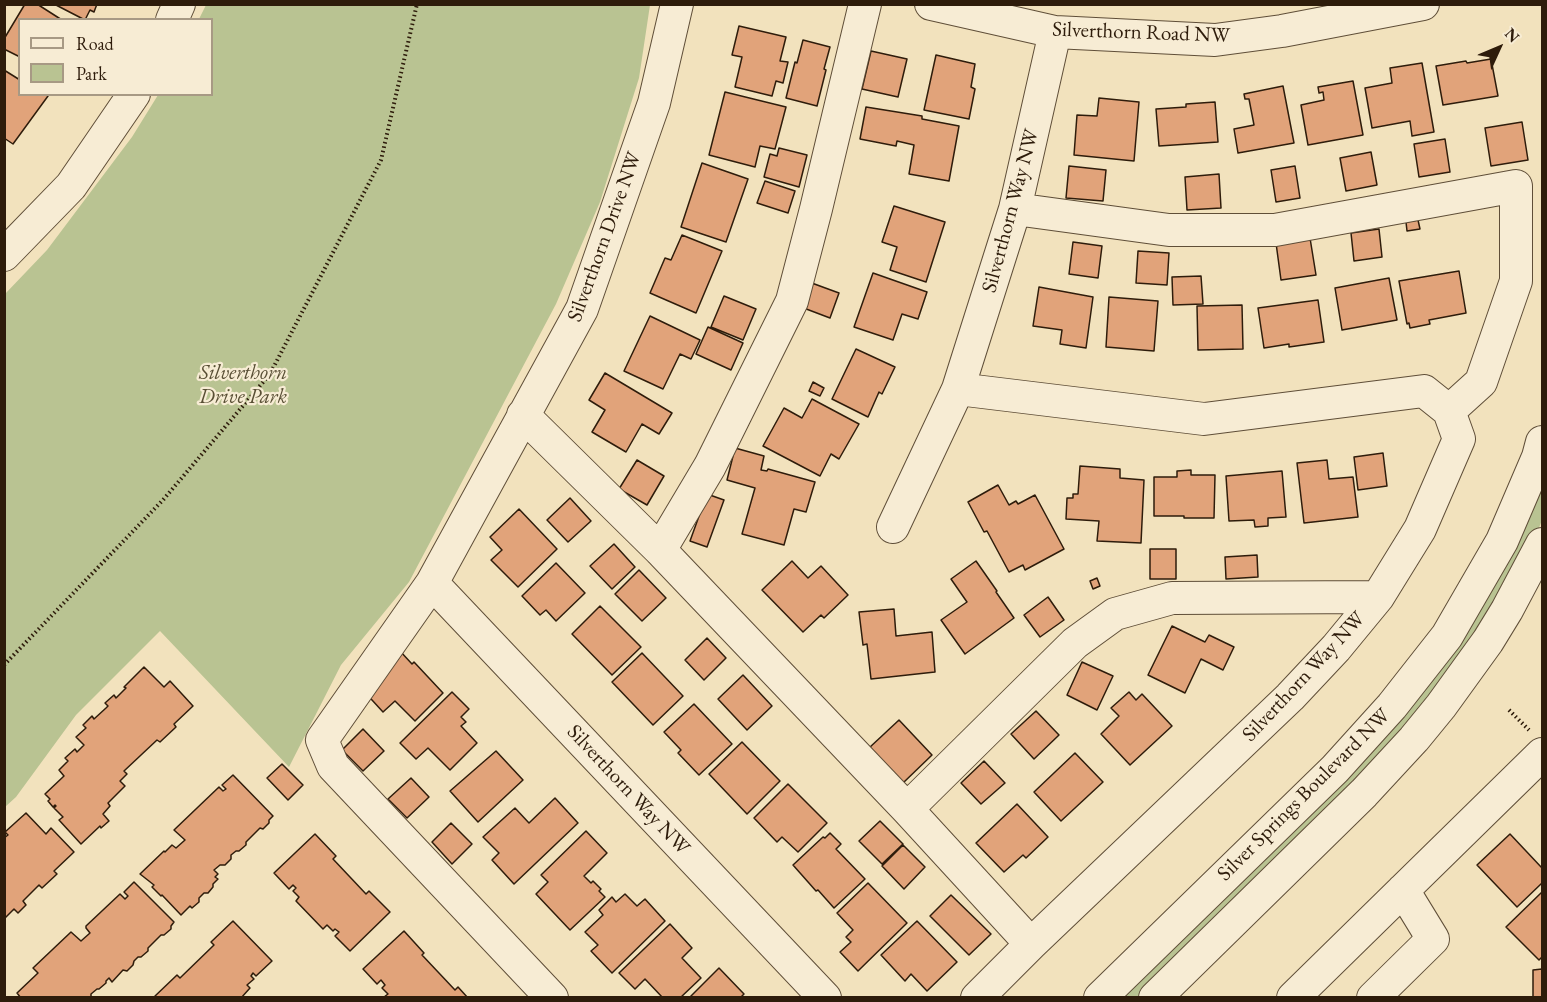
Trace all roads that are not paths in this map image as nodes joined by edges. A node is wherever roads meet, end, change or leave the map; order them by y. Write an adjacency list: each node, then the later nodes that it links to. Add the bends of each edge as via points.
1 (179, 4): 7 (street)
2 (677, 4): 14 (street, Silverthorn Drive NW, via 654,103 582,309)
3 (865, 4): 18 (street, via 792,301 710,466)
4 (931, 4): 8 (street, Silverthorn Road NW)
5 (1424, 4): 6 (street, Silverthorn Road NW)
6 (1345, 12): 8 (street, Silverthorn Road NW, via 1282,31 1215,40)
7 (173, 18)
8 (1055, 32): 10 (street, Silverthorn Way NW)
9 (133, 96): 11 (street, via 71,186)
10 (1016, 209): 12 (street, Silverthorn Way NW); 13 (street, via 1169,230 1275,230 1516,186 1516,281 1481,382)
11 (4, 255)
12 (958, 389): 13 (street, via 1204,418 1424,391); 16 (street, Silverthorn Way NW)
13 (1449, 411): 20 (street, Silverthorn Way NW, via 1459,439 1420,529)
14 (523, 415): 18 (street); 19 (street, Silverthorn Drive NW)
15 (1542, 442): 28 (street, Silver Springs Boulevard NW, via 1502,541 1447,636 1392,706 1335,769)
16 (893, 527)
17 (1542, 544): 29 (street, Silver Springs Boulevard NW, via 1488,641 1414,740)
18 (660, 550): 22 (street)
19 (432, 583): 25 (street, Silverthorn Drive NW, via 322,740 333,766); 26 (street, Silverthorn Way NW)
20 (1378, 597): 22 (street, via 1172,598 1115,614 1075,643); 24 (street, Silverthorn Way NW, via 1290,697)
21 (1537, 758): 23 (street)
22 (907, 809): 24 (street)
23 (1403, 890): 30 (street); 31 (street, via 1433,939)
24 (1031, 944): 27 (street, Silverthorn Way NW)
25 (552, 998)
26 (825, 998)
27 (977, 998)
28 (1100, 998)
29 (1155, 998)
30 (1293, 998)
31 (1373, 998)

